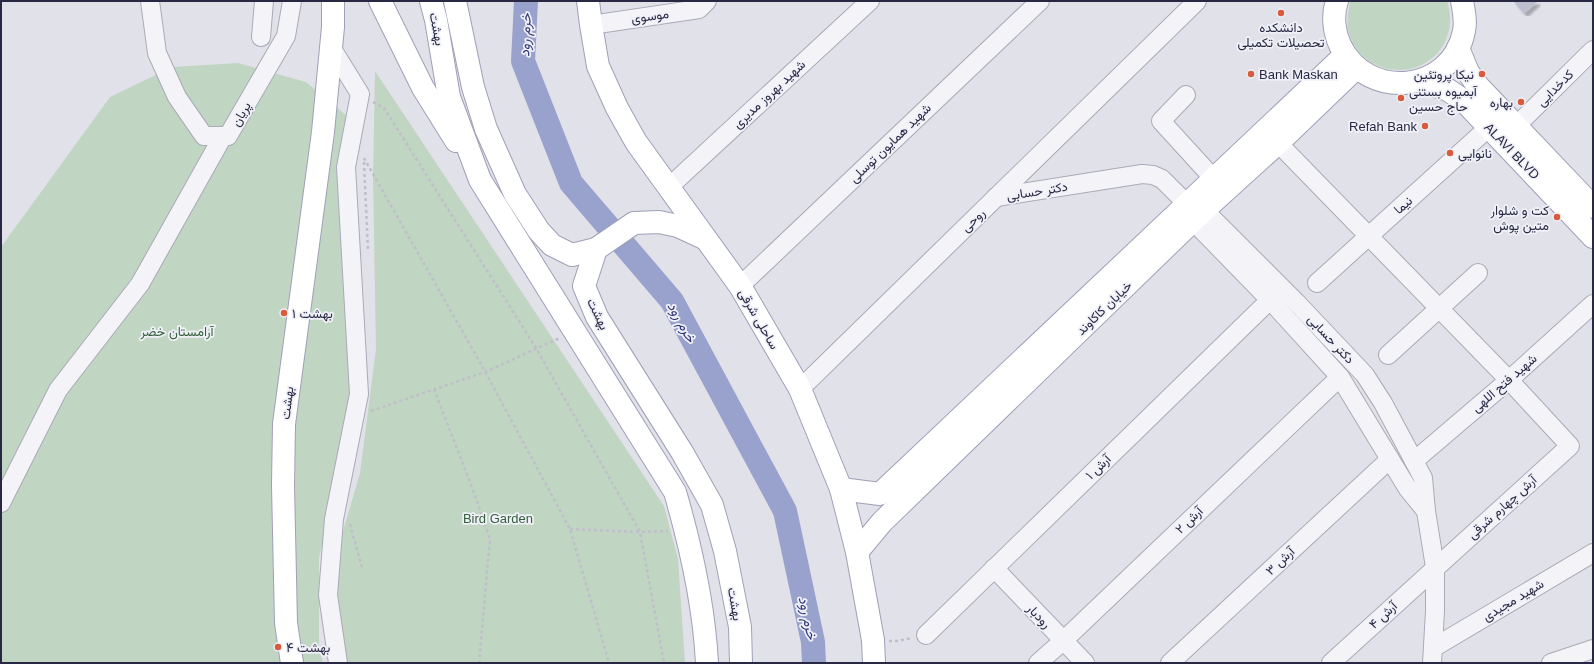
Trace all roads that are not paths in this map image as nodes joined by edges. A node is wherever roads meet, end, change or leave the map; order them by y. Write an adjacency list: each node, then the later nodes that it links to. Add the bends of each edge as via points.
1 (150, 1): 25 (street, پریان, via 157,53 177,97 204,136)
2 (264, 1): 16 (street)
3 (292, 1): 25 (street, پریان, via 286,36 228,136)
4 (333, 1): 17 (main road, بهشت)
5 (380, 1): 28 (main road, via 423,88)
6 (431, 1): 28 (main road, بهشت, via 449,97)
7 (455, 1): 36 (main road, بهشت, via 473,87 486,129 515,194 552,245 572,255)
8 (588, 1): 15 (main road, ساحلی شرقی)
9 (707, 1): 15 (street, موسوی, via 698,9)
10 (870, 1): 29 (street, شهید بهروز مدیری)
11 (1040, 1): 39 (street, شهید همایون توسلی)
12 (1197, 1): 30 (street, روحی)
13 (1337, 1): 20 (main road, via 1334,23 1338,40)
14 (1462, 1): 18 (main road, via 1465,15 1464,32)
15 (591, 25): 29 (main road, ساحلی شرقی, via 598,66 617,108 636,142)
16 (261, 37)
17 (331, 47): 64 (main road, بهشت, via 323,132 284,424 286,623); 65 (street, via 360,94 346,167 360,394 334,519 328,595)
18 (1458, 48): 21 (main road, via 1436,73); 23 (main road, ALAVI BLVD, via 1468,72 1478,86)
19 (1593, 50): 23 (street, کدخدایی)
20 (1350, 61): 21 (main road, via 1370,77 1386,83); 26 (main road, خیابان کاکاوند); 27 (main road, خیابان کاکاوند)
21 (1420, 81): 24 (main road, ALAVI BLVD, via 1448,90 1464,100)
22 (1186, 95): 27 (street, via 1161,121)
23 (1516, 126): 31 (main road, ALAVI BLVD)
24 (1489, 127): 33 (street, نیما); 34 (main road, ALAVI BLVD)
25 (223, 136): 53 (street, via 140,284 58,390)
26 (1278, 143): 32 (main road, خیابان کاکاوند); 33 (street)
27 (1213, 178): 32 (main road, خیابان کاکاوند)
28 (480, 180): 51 (main road, بهشت)
29 (669, 187): 35 (main road, ساحلی شرقی)
30 (996, 197): 32 (street, دکتر حسابی, via 1142,174 1162,179); 46 (street, روحی)
31 (1593, 207)
32 (1194, 212): 40 (street, دکتر حسابی); 49 (street, دکتر حسابی, via 1297,303 1365,375); 52 (main road, خیابان کاکاوند); 55 (main road, خیابان کاکاوند)
33 (1369, 236): 38 (street, نیما); 42 (street)
34 (1593, 237)
35 (705, 239): 36 (main road, via 678,226 659,222 634,223); 39 (main road, ساحلی شرقی)
36 (603, 244): 47 (main road, بهشت, via 584,286 596,317)
37 (1478, 273): 42 (street)
38 (1317, 283)
39 (740, 286): 46 (main road, ساحلی شرقی)
40 (1270, 300): 44 (street, دکتر حسابی); 59 (street, آرش ۱)
41 (1593, 304): 45 (street, شهید فتح اللهی)
42 (1439, 309): 43 (street); 45 (street)
43 (1388, 355)
44 (1340, 377): 48 (street, دکتر حسابی); 61 (street, آرش ۲)
45 (1508, 380): 49 (street, شهید فتح اللهی); 58 (street, آرش چهارم شرقی, via 1570,446)
46 (800, 389): 50 (main road, ساحلی شرقی)
47 (682, 452): 51 (main road); 67 (main road, بهشت, via 712,506 725,551 740,627)
48 (1390, 460): 54 (street, دکتر حسابی, via 1408,489); 71 (street, آرش ۳)
49 (1414, 461): 54 (street, دکتر حسابی, via 1423,478)
50 (841, 489): 52 (main road); 56 (main road, ساحلی شرقی)
51 (674, 492): 66 (main road, بهشت, via 686,528 696,578)
52 (880, 494): 55 (main road, via 876,504 879,510 886,514)
53 (1, 503)
54 (1426, 511): 58 (street, دکتر حسابی)
55 (893, 512): 56 (main road, خیابان کاکاوند)
56 (856, 552): 68 (main road, ساحلی شرقی, via 873,640)
57 (1593, 552): 63 (street, شهید مجیدی)
58 (1435, 567): 63 (street, دکتر حسابی); 72 (street, آرش ۴)
59 (994, 568): 60 (street, آرش ۱); 61 (street, رودبار)
60 (926, 635)
61 (1063, 641): 69 (street, آرش ۲); 70 (street, رودبار)
62 (1593, 648): 73 (street)
63 (1432, 656)
64 (292, 663)
65 (338, 663)
66 (707, 663)
67 (741, 663)
68 (874, 663)
69 (1038, 663)
70 (1084, 663)
71 (1170, 663)
72 (1331, 663)
73 (1551, 663)

